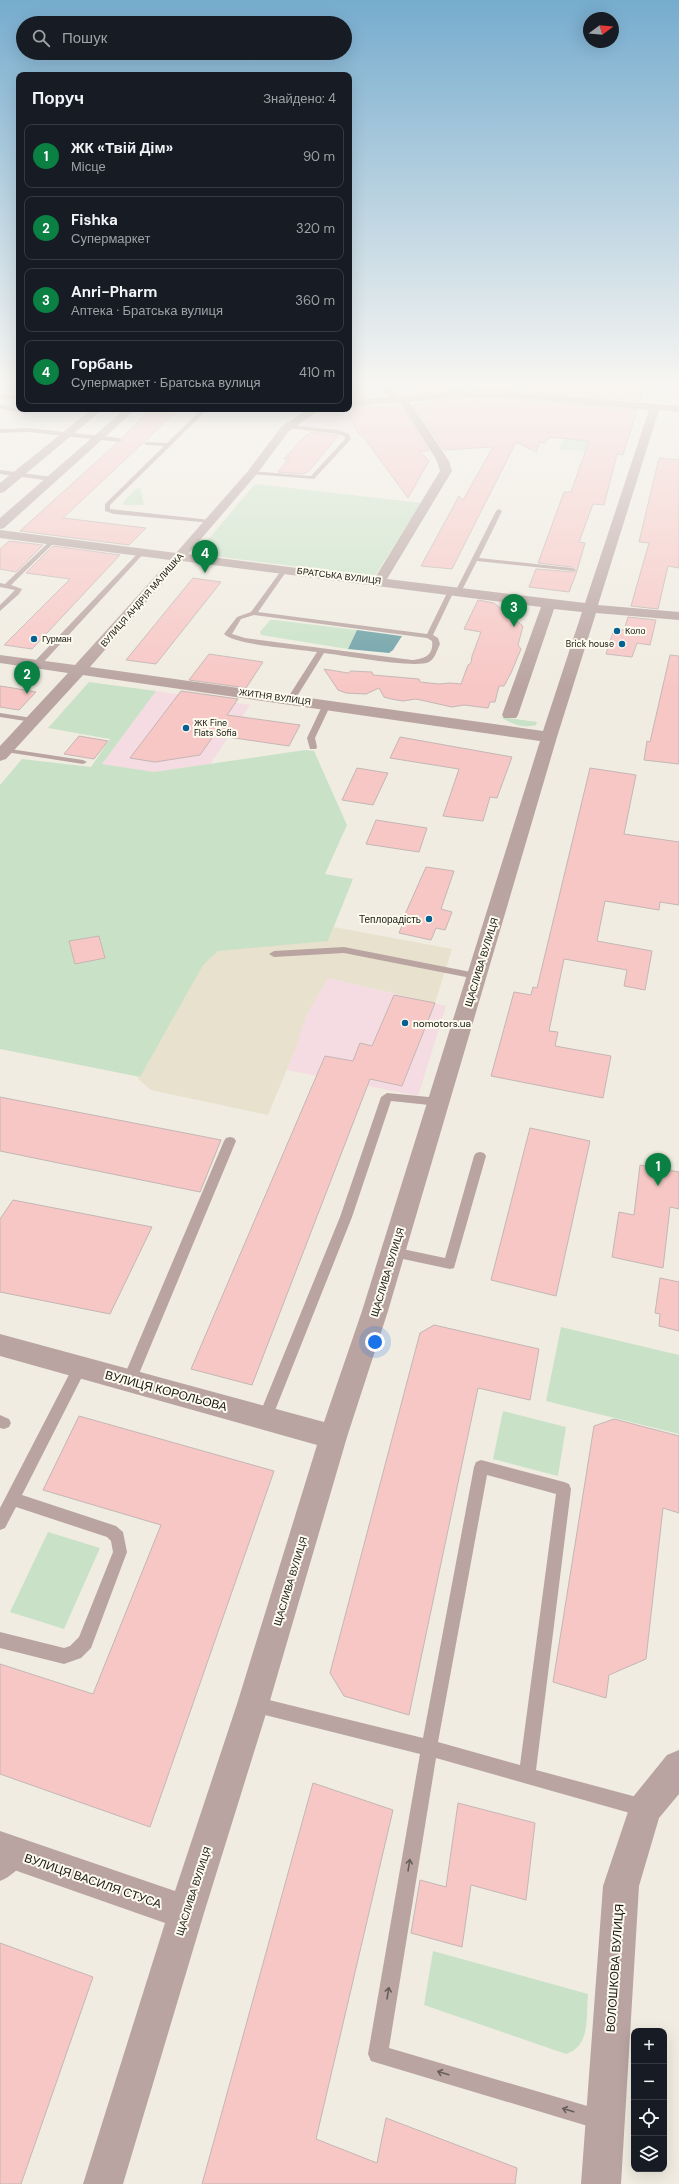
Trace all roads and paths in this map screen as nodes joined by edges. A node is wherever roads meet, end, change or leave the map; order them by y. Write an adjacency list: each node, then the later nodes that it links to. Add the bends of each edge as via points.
1 (46, 484): 8 (street)
2 (127, 484): 7 (lane, via 106,505 107,510)
3 (243, 484): 7 (street, ВУЛИЦЯ АНДРІЯ МАЛИШКА)
4 (438, 484): 16 (street)
5 (631, 484): 20 (street, ЩАСЛИВА ВУЛИЦЯ)
6 (499, 510): 13 (lane)
7 (210, 522): 12 (street, ВУЛИЦЯ АНДРІЯ МАЛИШКА)
8 (0, 525)
9 (0, 534): 10 (street, БРАТСЬКА ВУЛИЦЯ)
10 (53, 541): 11 (street, БРАТСЬКА ВУЛИЦЯ); 17 (lane)
11 (143, 551): 12 (street, БРАТСЬКА ВУЛИЦЯ); 27 (lane)
12 (180, 556): 14 (street, БРАТСЬКА ВУЛИЦЯ); 28 (street, ВУЛИЦЯ АНДРІЯ МАЛИШКА)
13 (474, 559): 15 (lane); 18 (lane)
14 (285, 569): 16 (street, БРАТСЬКА ВУЛИЦЯ); 22 (lane)
15 (572, 570)
16 (379, 582): 18 (street, БРАТСЬКА ВУЛИЦЯ)
17 (3, 585): 21 (lane, via 19,589)
18 (455, 592): 19 (street, БРАТСЬКА ВУЛИЦЯ); 24 (lane)
19 (549, 604): 20 (street, БРАТСЬКА ВУЛИЦЯ); 32 (street)
20 (591, 608): 23 (street, БРАТСЬКА ВУЛИЦЯ); 34 (street, ЩАСЛИВА ВУЛИЦЯ)
21 (0, 609)
22 (253, 613): 24 (lane); 25 (lane, via 239,618 228,634 245,640)
23 (679, 616)
24 (429, 636): 25 (lane, via 436,644 426,661 412,662)
25 (322, 650): 29 (lane)
26 (0, 659): 27 (street, ЖИТНЯ ВУЛИЦЯ)
27 (37, 664): 28 (street, ЖИТНЯ ВУЛИЦЯ)
28 (79, 670): 29 (street, ЖИТНЯ ВУЛИЦЯ); 33 (street, ВУЛИЦЯ АНДРІЯ МАЛИШКА)
29 (291, 699): 30 (street, ЖИТНЯ ВУЛИЦЯ)
30 (327, 704): 34 (street, ЖИТНЯ ВУЛИЦЯ); 35 (lane, via 311,738)
31 (0, 715): 33 (lane)
32 (510, 715)
33 (32, 720): 36 (street, ВУЛИЦЯ АНДРІЯ МАЛИШКА)
34 (549, 737): 39 (street, ЩАСЛИВА ВУЛИЦЯ)
35 (313, 747)
36 (3, 753): 37 (lane)
37 (83, 762)
38 (274, 954): 39 (lane, via 344,950)
39 (476, 976): 40 (street, ЩАСЛИВА ВУЛИЦЯ)
40 (438, 1102): 43 (street, ЩАСЛИВА ВУЛИЦЯ); 47 (lane, via 387,1098 346,1216)
41 (230, 1141): 46 (lane)
42 (480, 1156): 43 (lane, via 450,1264)
43 (393, 1252): 48 (street, ЩАСЛИВА ВУЛИЦЯ)
44 (0, 1345): 45 (street, ВУЛИЦЯ КОРОЛЬОВА)
45 (80, 1367): 46 (street, ВУЛИЦЯ КОРОЛЬОВА); 49 (lane)
46 (129, 1381): 47 (street, ВУЛИЦЯ КОРОЛЬОВА)
47 (265, 1418): 48 (street, ВУЛИЦЯ КОРОЛЬОВА)
48 (333, 1437): 52 (street, ЩАСЛИВА ВУЛИЦЯ)
49 (12, 1499): 50 (lane); 51 (lane, via 111,1531 118,1537 120,1552 85,1642 75,1652 64,1656)
50 (0, 1523)
51 (0, 1640)
52 (253, 1704): 53 (lane); 58 (street, ЩАСЛИВА ВУЛИЦЯ)
53 (429, 1748): 55 (lane); 55 (lane, via 481,1466 564,1489); 59 (lane, one-way to 53, via 378,2054)
54 (679, 1767): 56 (street, ВОЛОШКОВА ВУЛИЦЯ)
55 (527, 1775): 56 (lane)
56 (645, 1808): 59 (street, ВОЛОШКОВА ВУЛИЦЯ, via 621,1886)
57 (6, 1858): 58 (street, ВУЛИЦЯ ВАСИЛЯ СТУСА)
58 (186, 1913): 60 (street, ЩАСЛИВА ВУЛИЦЯ)
59 (605, 2122): 61 (street, ВОЛОШКОВА ВУЛИЦЯ)
60 (103, 2184)
61 (601, 2184)

